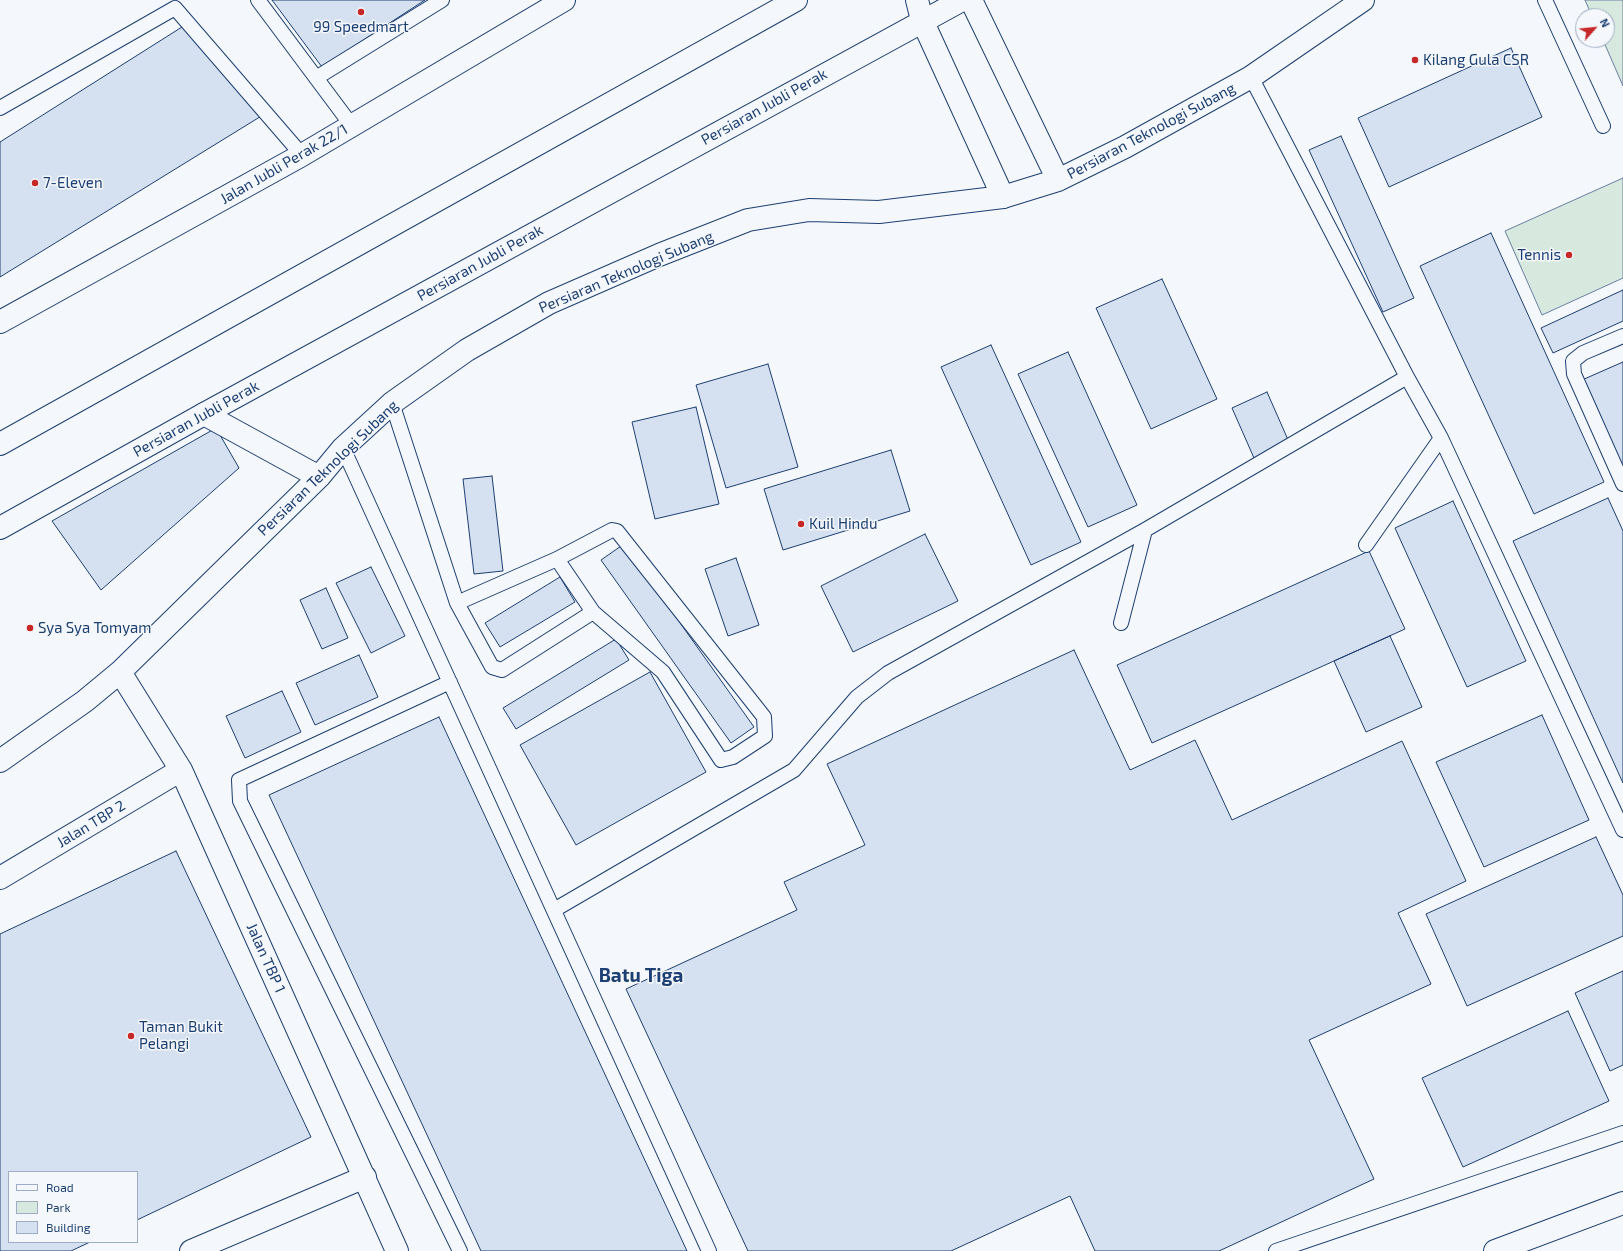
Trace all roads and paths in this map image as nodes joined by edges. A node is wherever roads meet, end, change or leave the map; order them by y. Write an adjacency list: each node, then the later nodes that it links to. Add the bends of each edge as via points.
1 (258, 0): 11 (lane)
2 (442, 0): 11 (lane)
3 (564, 0): 13 (street, Jalan Jubli Perak 22/1)
4 (796, 0): 24 (street)
5 (962, 0): 9 (street, Persiaran Jubli Perak)
6 (971, 0): 16 (street)
7 (1363, 0): 10 (street, Persiaran Teknologi Subang)
8 (1545, 0): 14 (lane)
9 (919, 10): 17 (street); 22 (street, Persiaran Jubli Perak)
10 (1251, 77): 16 (street, Persiaran Teknologi Subang, via 1125,147); 20 (lane)
11 (316, 78): 13 (lane)
12 (0, 108): 15 (lane, via 175,8)
13 (352, 126): 15 (street, Jalan Jubli Perak 22/1)
14 (1603, 126)
15 (302, 155): 18 (street, Jalan Jubli Perak 22/1)
16 (1058, 180): 17 (street, Persiaran Teknologi Subang)
17 (1002, 197): 21 (street, Persiaran Teknologi Subang, via 879,212 809,210 748,220 549,303 467,350)
18 (0, 322)
19 (1623, 336): 27 (lane, via 1583,353 1573,361 1574,374)
20 (1407, 377): 23 (lane); 29 (lane)
21 (392, 403): 25 (street, Persiaran Teknologi Subang); 32 (lane)
22 (204, 414): 26 (street); 28 (street, Persiaran Jubli Perak)
23 (1441, 438): 30 (lane); 39 (lane)
24 (0, 444)
25 (344, 448): 26 (street, Persiaran Teknologi Subang); 36 (lane)
26 (319, 477): 35 (street, Persiaran Teknologi Subang)
27 (1623, 484)
28 (0, 528)
29 (1145, 530): 34 (lane); 41 (lane, via 888,673 857,697 794,770)
30 (1366, 545)
31 (556, 559): 32 (lane); 33 (lane); 33 (lane, via 612,530 617,531 764,717 765,736 733,757 721,760 663,672)
32 (457, 603): 33 (lane, via 492,667 502,670)
33 (593, 612)
34 (1121, 622)
35 (120, 672): 37 (street, Persiaran Teknologi Subang, via 85,701); 38 (street, Jalan TBP 1)
36 (450, 682): 41 (lane); 47 (lane, via 239,780 240,801)
37 (0, 761)
38 (182, 770): 40 (street, Jalan TBP 2); 43 (street, Jalan TBP 1)
39 (1623, 830)
40 (0, 878)
41 (554, 910): 48 (lane)
42 (1623, 1133): 49 (lane)
43 (365, 1177): 45 (street); 46 (street, Jalan TBP 1)
44 (1623, 1203): 50 (street)
45 (191, 1251)
46 (397, 1251)
47 (460, 1251)
48 (709, 1251)
49 (1276, 1251)
50 (1495, 1251)

